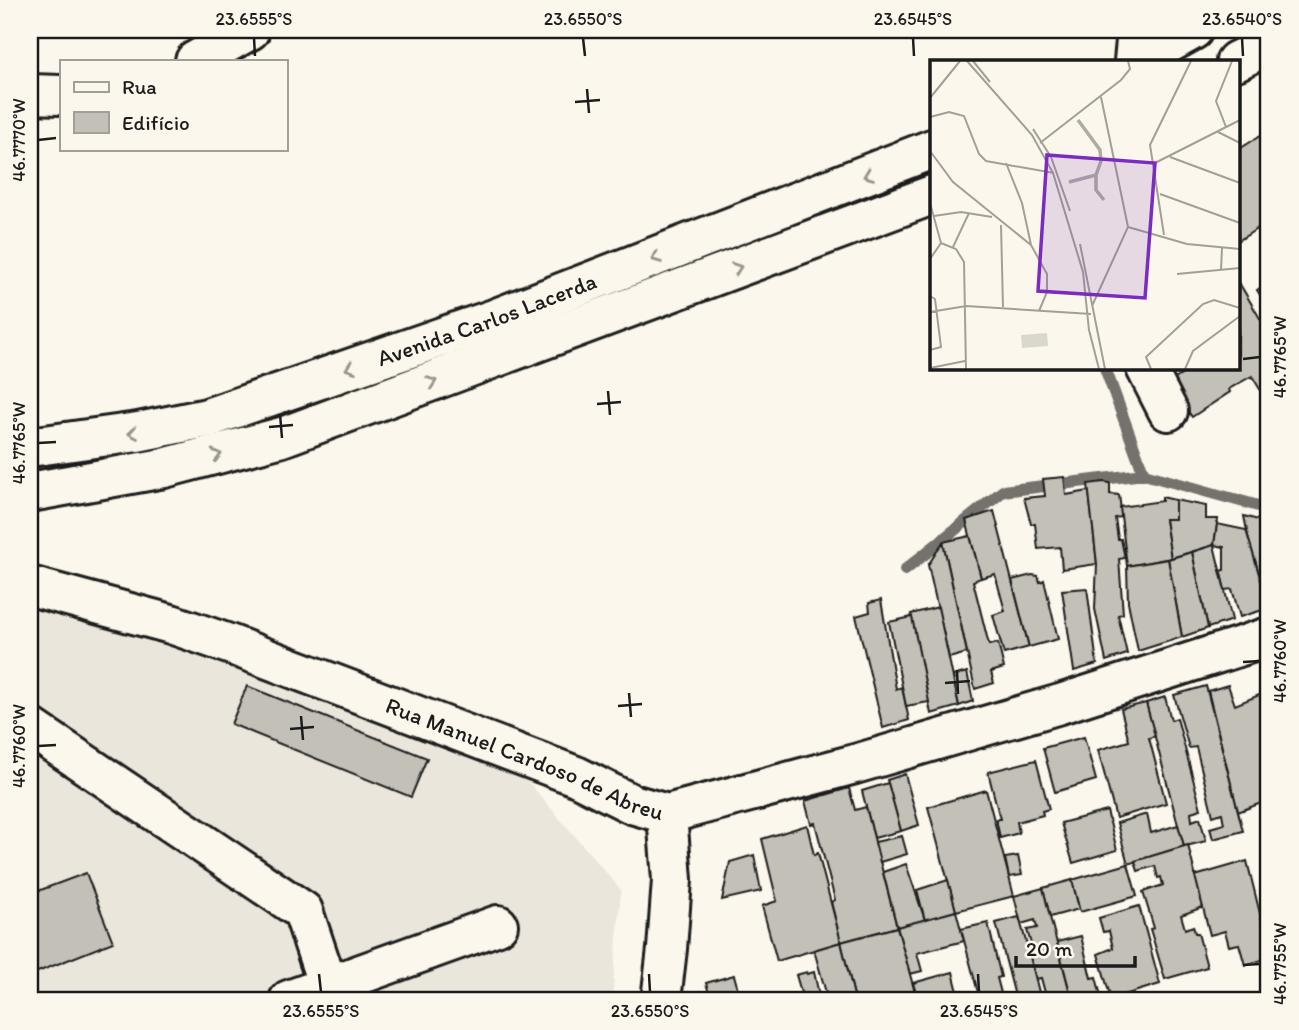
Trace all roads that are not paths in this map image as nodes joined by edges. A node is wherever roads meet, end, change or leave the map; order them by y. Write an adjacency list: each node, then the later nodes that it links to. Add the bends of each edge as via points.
1 (250, 30): 5 (main road)
2 (1137, 30): 6 (main road)
3 (1193, 30): 7 (main road)
4 (1269, 45): 8 (main road)
5 (197, 60)
6 (1135, 60)
7 (1137, 60)
8 (1238, 60)
9 (30, 94): 10 (main road)
10 (60, 95)
11 (930, 150): 15 (main road, Avenida Carlos Lacerda, one-way to 15, via 506,314 219,414 138,432)
12 (930, 196): 16 (main road, Avenida Carlos Lacerda, one-way to 12, via 163,468 282,437)
13 (1147, 369): 14 (main road)
14 (1168, 411)
15 (30, 447)
16 (30, 492)
17 (30, 586): 20 (main road, Rua Manuel Cardoso de Abreu, via 229,644)
18 (1268, 637): 20 (main road, Rua Manuel Cardoso de Abreu, via 906,749)
19 (30, 727): 22 (main road, via 303,911)
20 (667, 814): 24 (main road, via 672,880)
21 (498, 925): 22 (main road)
22 (329, 993): 23 (main road)
23 (289, 1000)
24 (661, 1000)

